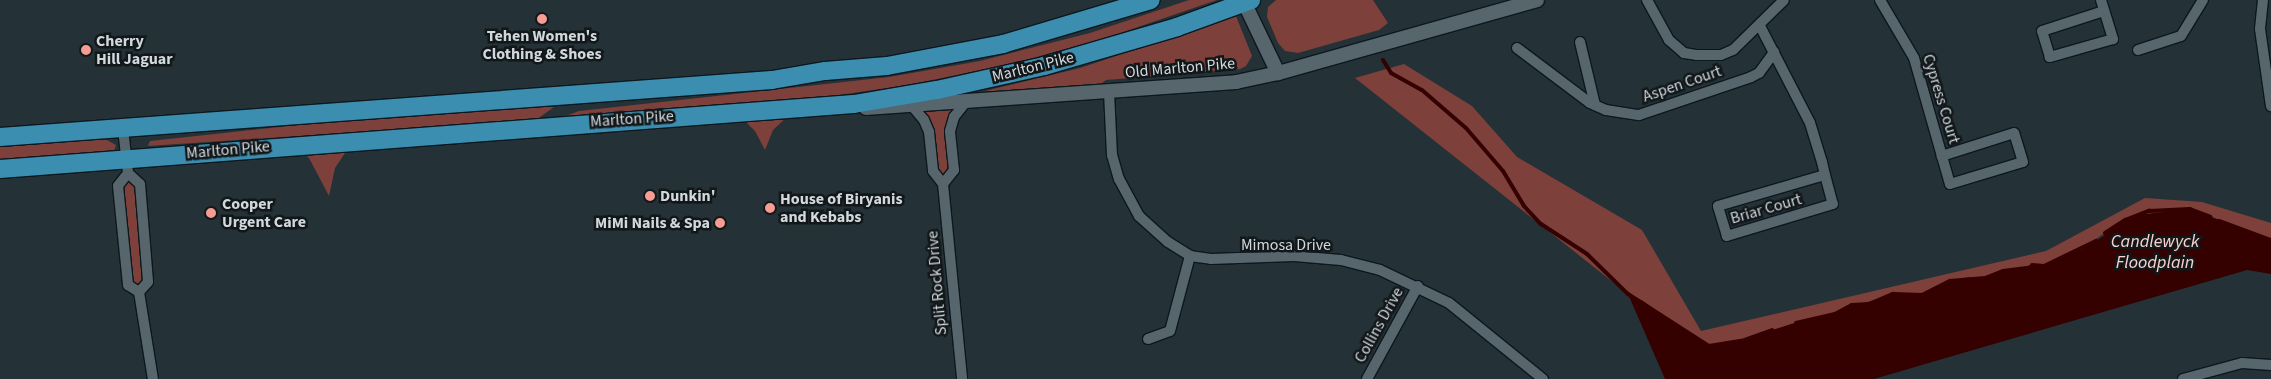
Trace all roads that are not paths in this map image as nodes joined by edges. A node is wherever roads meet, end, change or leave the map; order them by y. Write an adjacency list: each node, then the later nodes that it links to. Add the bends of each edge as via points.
1 (1151, 0): 18 (highway, Marlton Pike, via 1003,44 887,66 825,71 772,80)
2 (1537, 0): 16 (street, Old Marlton Pike)
3 (1647, 0): 11 (street, via 1669,40 1690,54 1721,55 1733,50)
4 (1784, 0): 11 (street)
5 (1880, 0): 27 (street, Cypress Court, via 1914,58)
6 (2101, 0): 10 (street)
7 (2202, 0): 14 (street, via 2181,36)
8 (2264, 0): 21 (street, via 2260,29)
9 (1246, 1): 16 (street); 22 (highway, Marlton Pike, via 1176,27 1044,66 937,90)
10 (2104, 11): 10 (street, via 2113,38 2050,57 2042,31)
11 (1760, 26): 15 (street, Briar Court)
12 (1580, 42): 20 (street)
13 (1517, 48): 20 (street, Aspen Court)
14 (2138, 50)
15 (1774, 52): 20 (street, Aspen Court, via 1759,72 1751,77 1646,113 1612,112); 30 (street, Briar Court, via 1810,123)
16 (1278, 73): 17 (street, Old Marlton Pike, via 1236,82)
17 (1109, 92): 19 (street, Old Marlton Pike); 32 (street, Mimosa Drive, via 1112,155 1127,197 1152,230)
18 (592, 95): 24 (highway, via 562,104); 25 (highway, Marlton Pike)
19 (965, 103): 23 (street, Old Marlton Pike); 31 (street, via 954,117 950,131 954,170)
20 (1595, 105)
21 (2271, 106)
22 (816, 107): 23 (street, Old Marlton Pike); 24 (highway, Marlton Pike)
23 (913, 107): 31 (street, Split Rock Drive, via 929,132 932,171)
24 (537, 126): 28 (highway, Marlton Pike)
25 (122, 130): 26 (highway, Marlton Pike); 28 (street)
26 (0, 137)
27 (1942, 156): 27 (street, Cypress Court, via 2014,133 2023,162 1950,184)
28 (127, 166): 29 (highway, Marlton Pike); 34 (street, via 140,184 148,282); 34 (street, via 118,186 128,285)
29 (0, 169)
30 (1825, 175): 30 (street, Briar Court, via 1833,204 1727,236 1718,206)
31 (943, 184): 38 (street, Split Rock Drive)
32 (1190, 256): 33 (street, Mimosa Drive, via 1236,260 1294,256 1341,260 1380,270); 35 (street, via 1170,331)
33 (1418, 286): 39 (street, Collins Drive); 40 (street, Mimosa Drive, via 1449,303)
34 (139, 292): 37 (street)
35 (1148, 339)
36 (2271, 365): 41 (street, via 2242,363)
37 (153, 379)
38 (962, 379)
39 (1367, 379)
40 (1543, 379)
41 (2183, 379)

